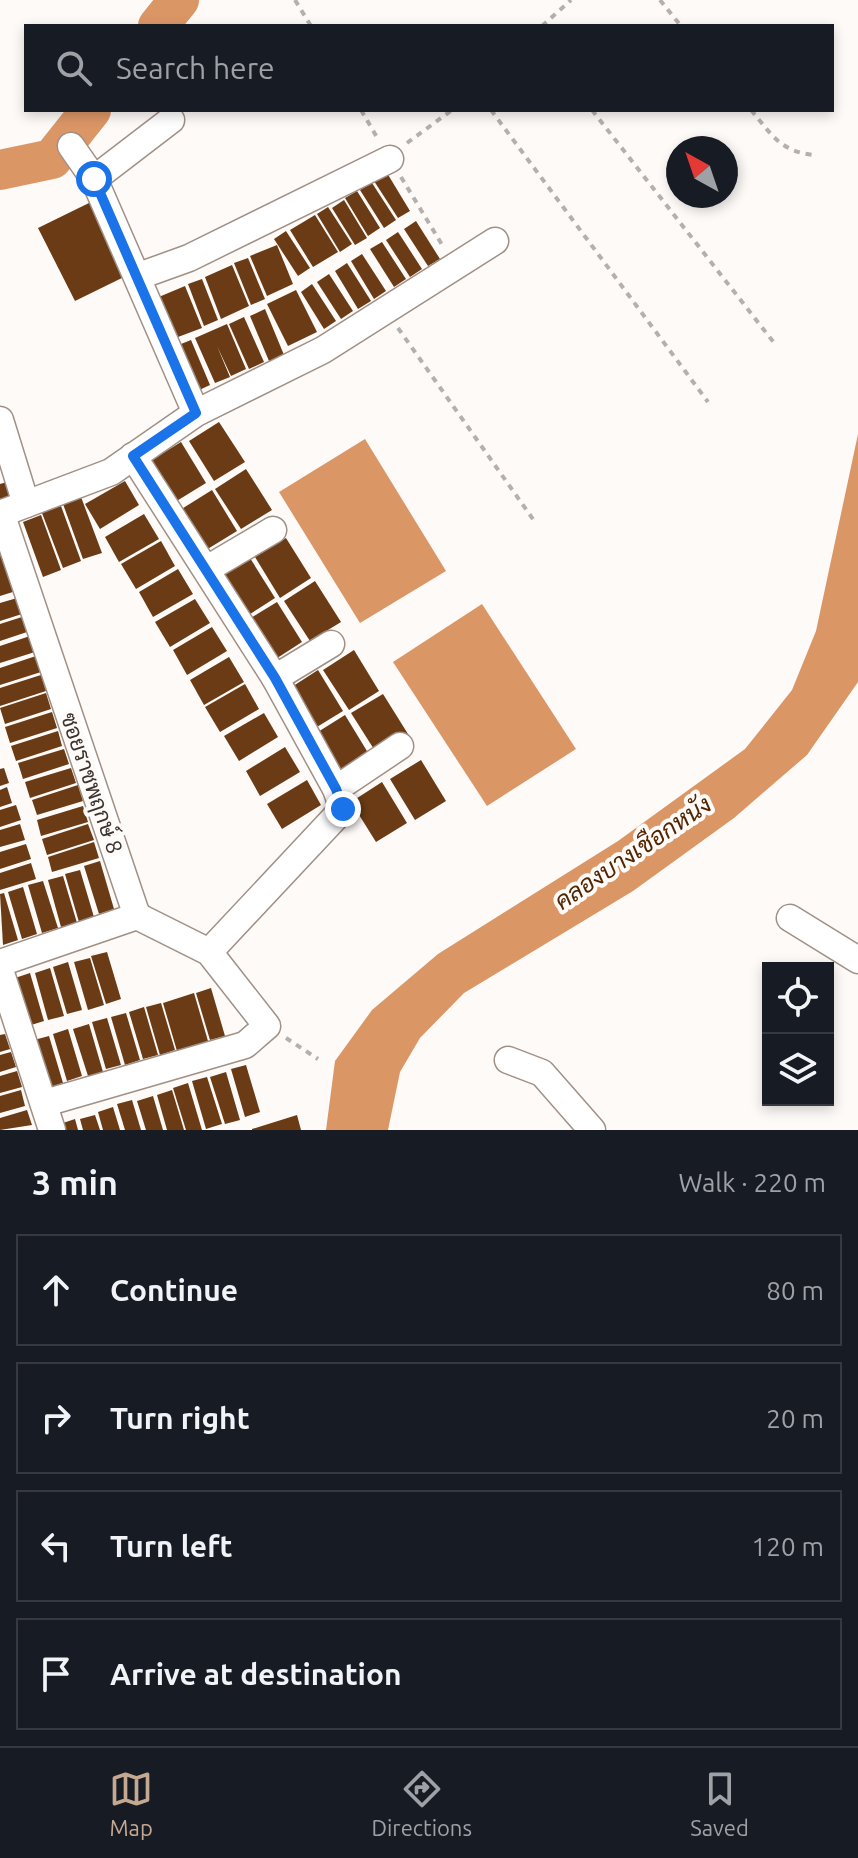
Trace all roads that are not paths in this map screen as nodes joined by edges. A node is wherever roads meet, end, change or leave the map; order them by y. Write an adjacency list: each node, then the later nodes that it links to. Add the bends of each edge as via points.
1 (171, 120): 4 (street)
2 (71, 146): 4 (street)
3 (390, 159): 6 (street, via 189,258)
4 (94, 179): 6 (street)
5 (495, 241): 7 (street, via 323,350)
6 (139, 276): 7 (street)
7 (196, 413): 9 (street)
8 (0, 420): 10 (street)
9 (133, 456): 10 (street, via 111,472); 13 (street)
10 (26, 504): 11 (street)
11 (0, 514): 18 (street, ซอยราชพฤกษ์ 8)
12 (273, 530): 13 (street)
13 (207, 569): 15 (street)
14 (331, 644): 15 (street)
15 (275, 678): 17 (street)
16 (400, 746): 17 (street)
17 (336, 789): 20 (street, via 343,809)
18 (137, 916): 20 (street); 22 (street)
19 (790, 918): 21 (street)
20 (209, 952): 25 (street, via 267,1026 245,1045)
21 (858, 960)
22 (0, 963)
23 (0, 970): 25 (street)
24 (508, 1060): 27 (street, via 542,1073)
25 (45, 1103): 26 (street)
26 (52, 1130)
27 (592, 1130)

